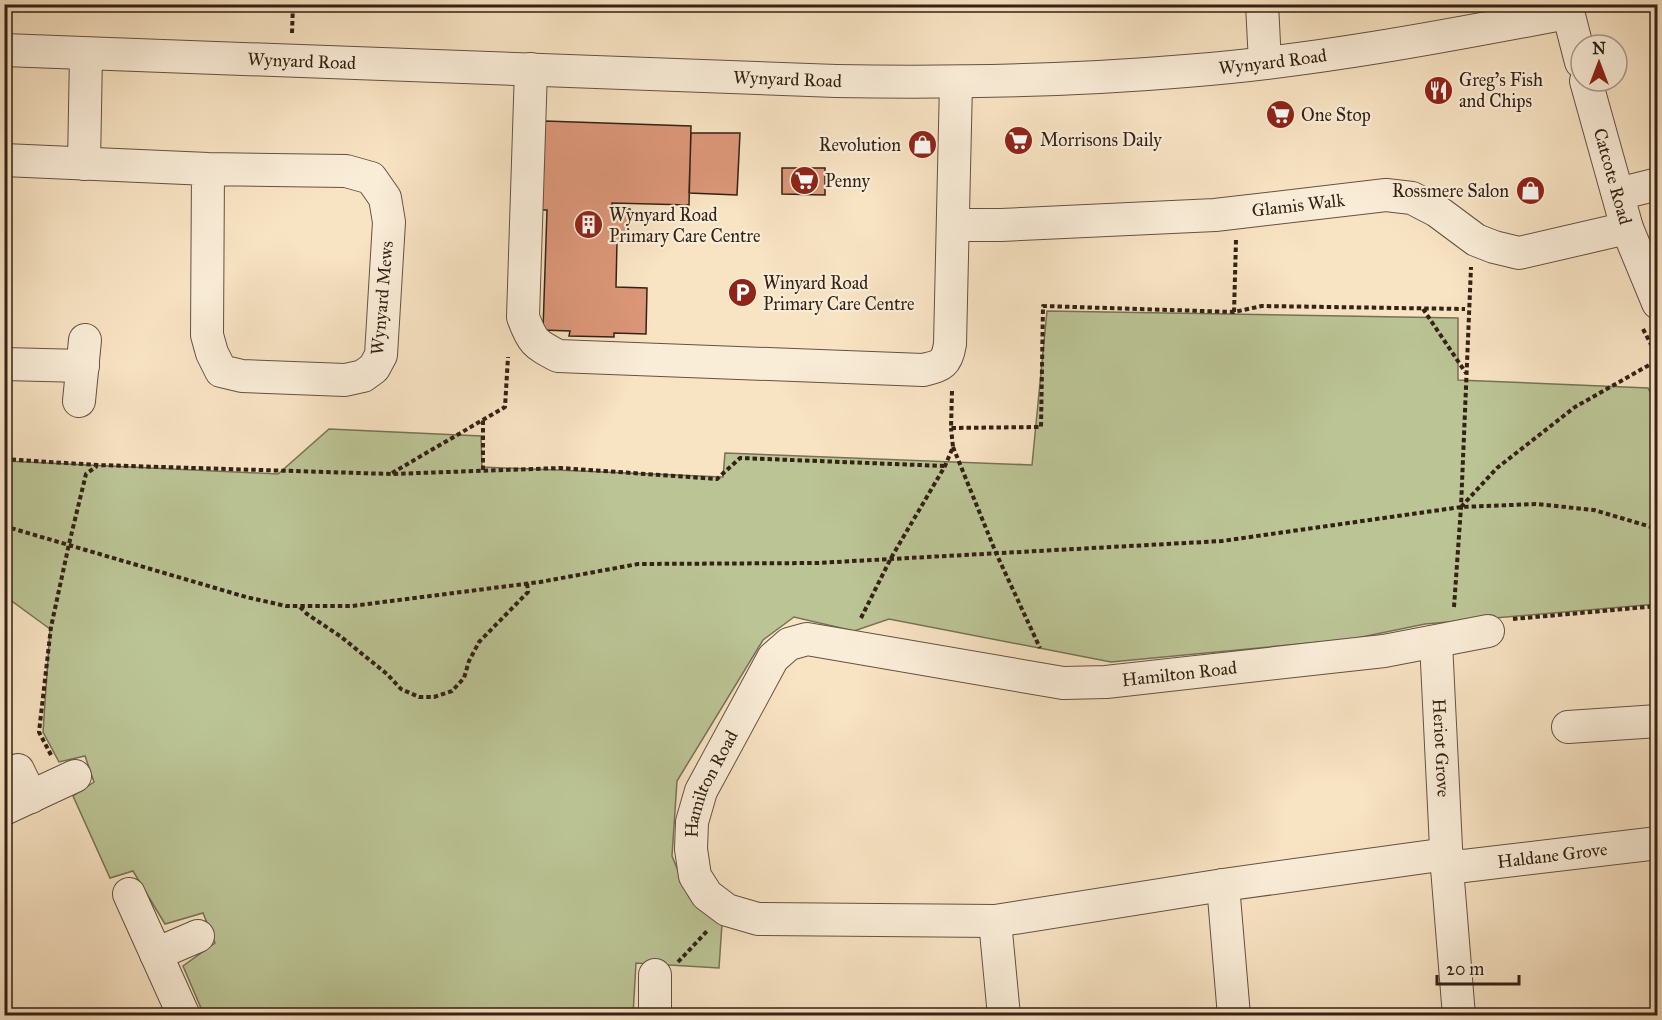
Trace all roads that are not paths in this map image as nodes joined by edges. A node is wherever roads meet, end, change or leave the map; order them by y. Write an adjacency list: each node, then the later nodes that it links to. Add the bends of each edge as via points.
1 (1262, 4): 6 (street)
2 (1566, 9): 3 (street); 6 (street, Wynyard Road, via 1390,45)
3 (1573, 33)
4 (4, 50): 5 (street, Wynyard Road)
5 (87, 54): 7 (street, Wynyard Road); 11 (street)
6 (1264, 63): 8 (street, Wynyard Road, via 1068,79)
7 (531, 69): 8 (street, Wynyard Road); 15 (street, via 523,317 530,338 558,356 923,370 937,367 947,358 950,344)
8 (956, 83): 15 (street)
9 (1589, 93): 14 (street, Catcote Road)
10 (4, 160): 11 (street, Wynyard Mews)
11 (84, 164): 12 (street, Wynyard Mews)
12 (208, 169): 12 (street, Wynyard Mews, via 346,171 371,178 385,198 389,222 381,355 374,368 363,376 345,380 254,377 221,371 207,335)
13 (1658, 184): 14 (street)
14 (1618, 194): 16 (street, Catcote Road)
15 (953, 225): 16 (street, Glamis Walk, via 1237,212 1386,195 1412,198 1476,240 1519,253)
16 (1627, 228): 17 (street, Catcote Road)
17 (1658, 303)
18 (4, 364): 19 (street, via 84,353)
19 (79, 401)
20 (1488, 631): 21 (street, Hamilton Road)
21 (1443, 641): 27 (street, Heriot Grove); 30 (street, Hamilton Road, via 1118,681 1055,682 807,639 789,644 773,657 701,791 692,822 691,849 695,876 707,895 727,910 758,919)
22 (1658, 721): 23 (street)
23 (1568, 727)
24 (70, 779): 25 (street)
25 (18, 792)
26 (1658, 843): 27 (street, Haldane Grove)
27 (1447, 861): 28 (street, Hamilton Road); 36 (street, Heriot Grove)
28 (1223, 885): 30 (street, Hamilton Road); 35 (street)
29 (129, 894): 32 (street)
30 (995, 921): 34 (street)
31 (198, 936): 32 (street)
32 (156, 954): 33 (street)
33 (184, 1016)
34 (1004, 1016)
35 (1234, 1016)
36 (1459, 1016)

